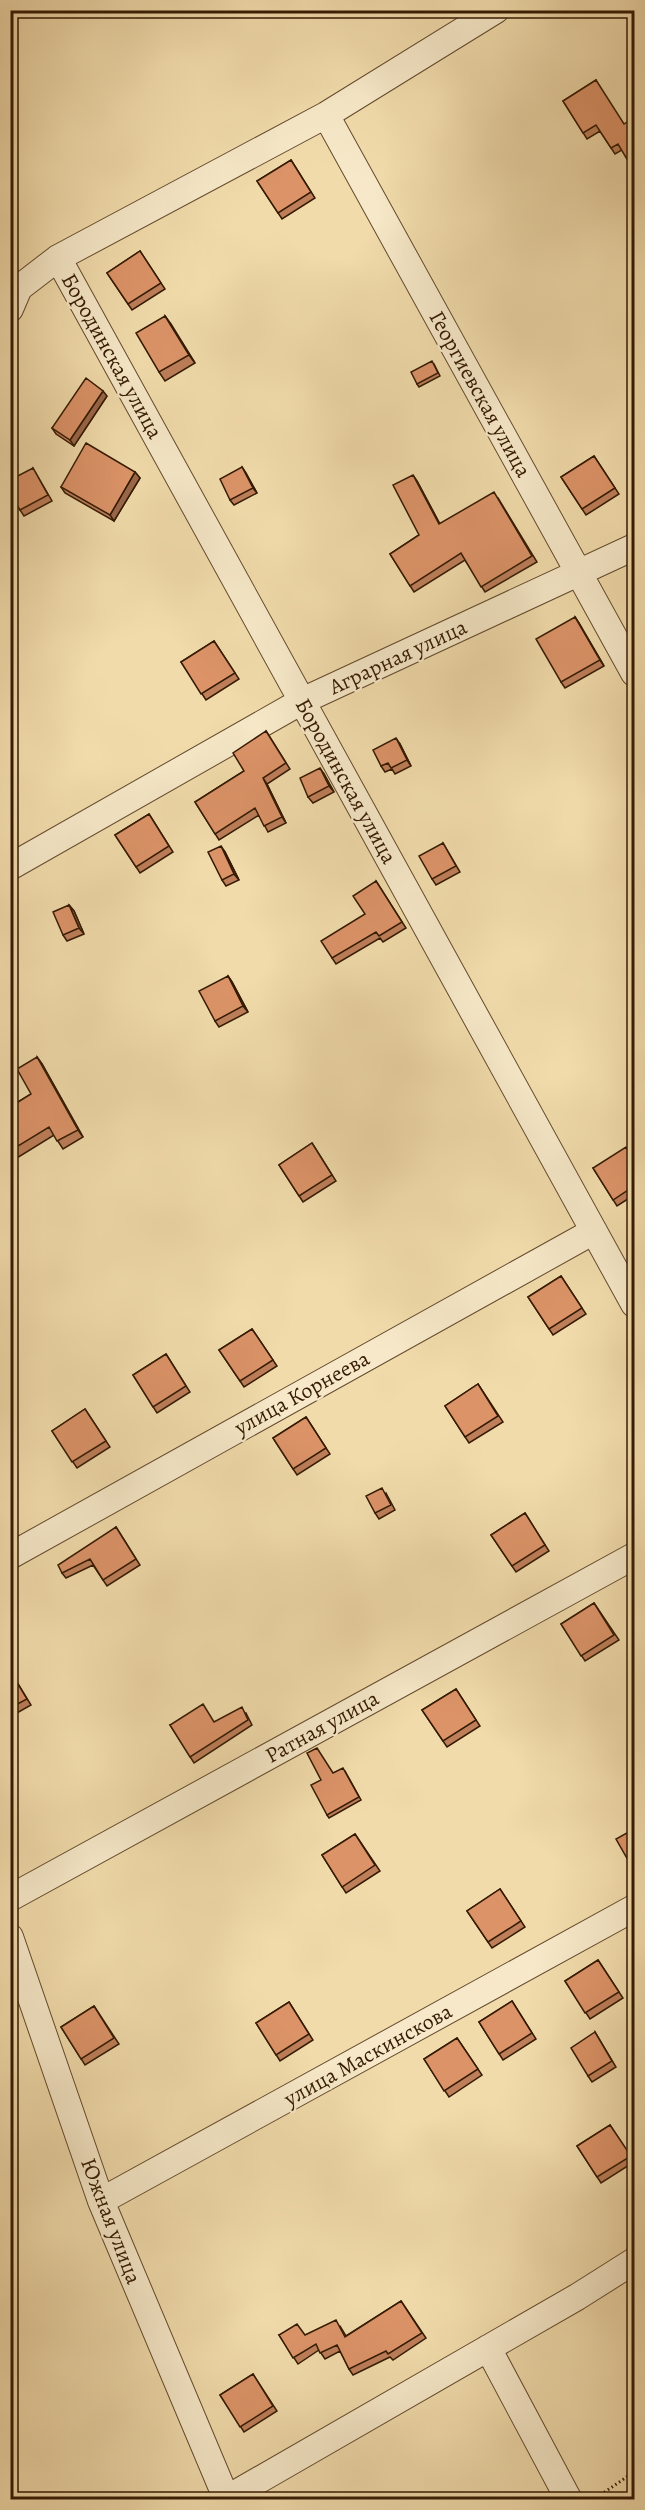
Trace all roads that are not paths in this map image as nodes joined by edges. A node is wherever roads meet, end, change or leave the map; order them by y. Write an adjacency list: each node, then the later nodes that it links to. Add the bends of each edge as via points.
1 (496, 10): 2 (street)
2 (326, 115): 3 (street); 6 (street, Георгиевская улица)
3 (58, 258): 4 (street, via 19,288); 8 (street, Бородинская улица)
4 (10, 309)
5 (634, 547): 6 (street, Аграрная улица)
6 (579, 573): 7 (street, Георгиевская улица); 8 (street, Аграрная улица)
7 (634, 673)
8 (302, 701): 9 (street, Аграрная улица); 10 (street, Бородинская улица)
9 (10, 867)
10 (594, 1231): 11 (street, Бородинская улица); 12 (street, улица Корнеева)
11 (634, 1304)
12 (10, 1556)
13 (634, 1556): 14 (street, Ратная улица)
14 (10, 1898)
15 (634, 1908): 17 (street, улица Маскинскова)
16 (10, 1937): 17 (street, Южная улица)
17 (101, 2202): 20 (street, Южная улица)
18 (634, 2261): 19 (street)
19 (488, 2348): 20 (street); 21 (street)
20 (226, 2499)
21 (569, 2499)

